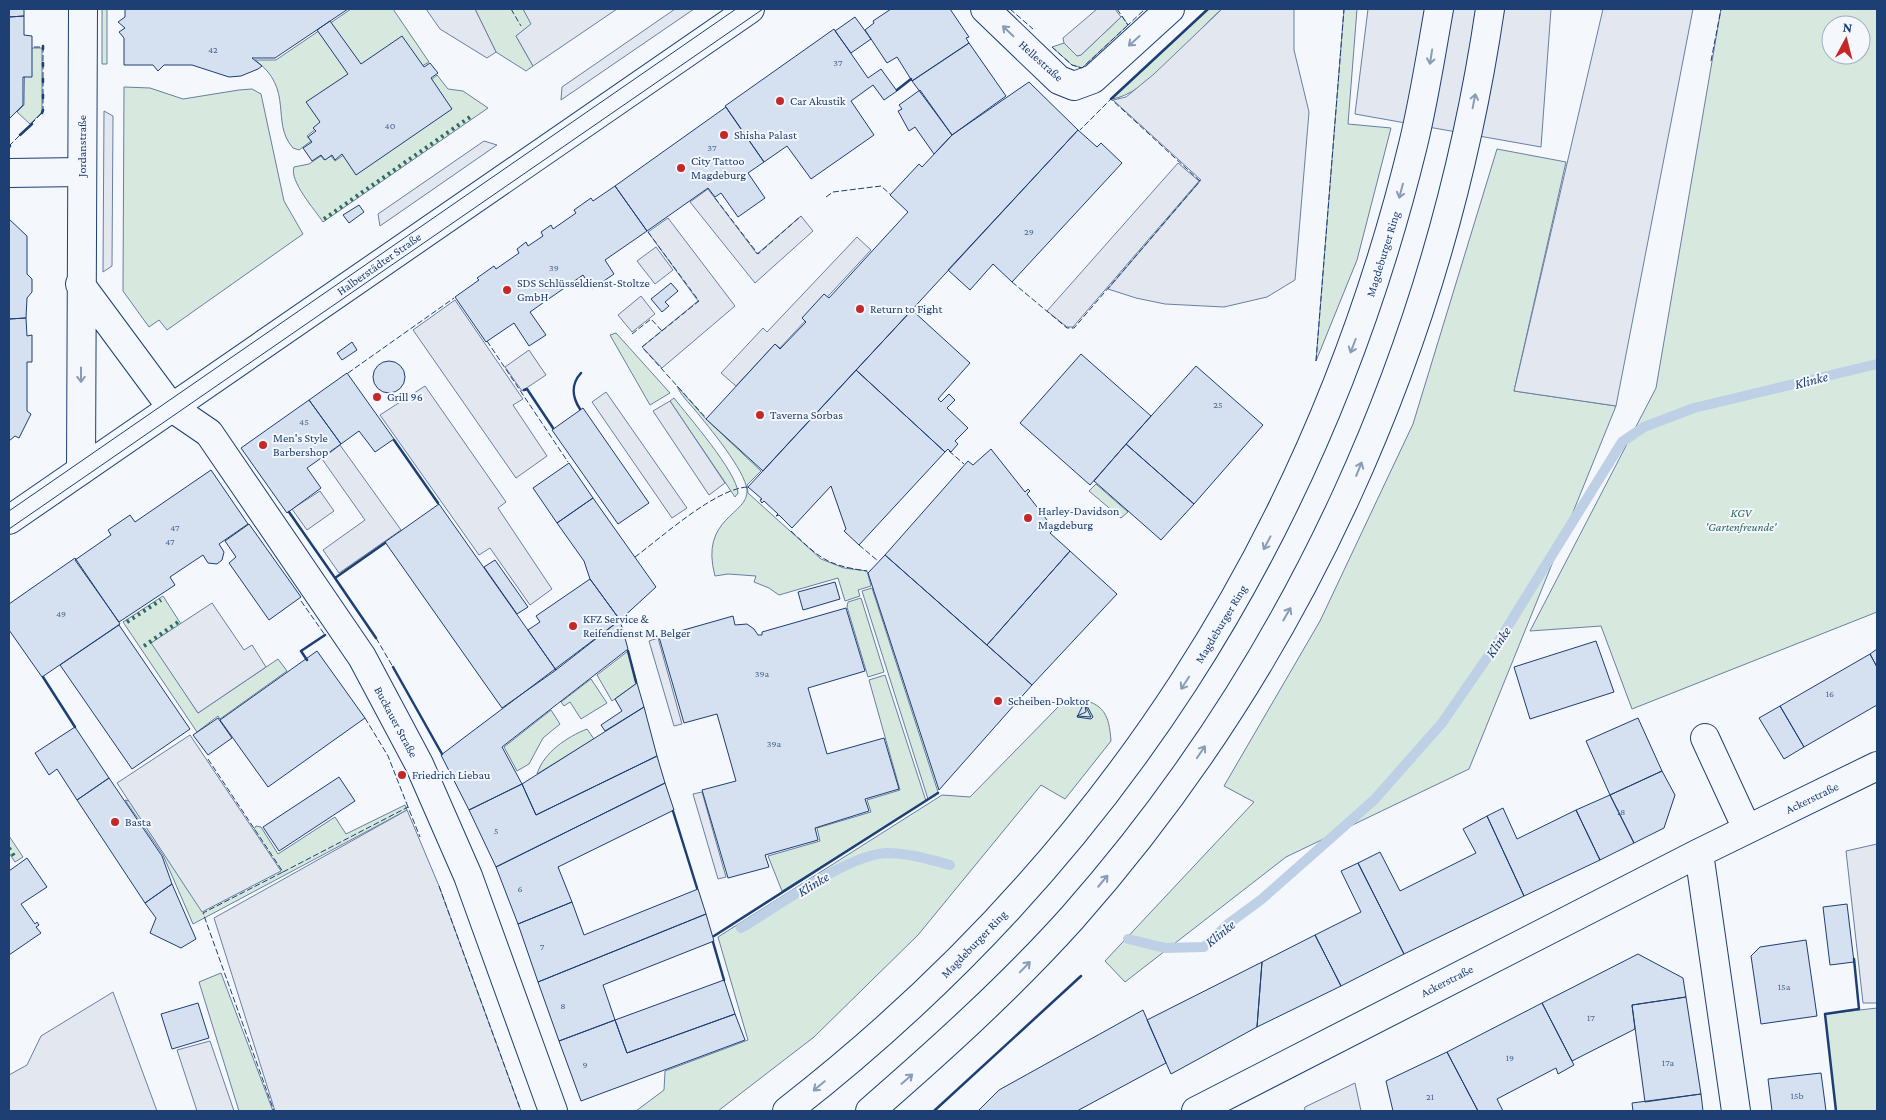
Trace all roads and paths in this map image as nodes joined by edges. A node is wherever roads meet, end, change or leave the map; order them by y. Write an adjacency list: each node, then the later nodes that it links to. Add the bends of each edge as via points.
1 (83, 9): 7 (main road, Jordanstraße)
2 (750, 9): 10 (main road, Halberstädter Straße)
3 (985, 9): 4 (main road, Hellestraße, one-way to 3, via 1093,79 1074,86 1059,80)
4 (1170, 9)
5 (1439, 9): 18 (main road, Magdeburger Ring, one-way to 18, via 1414,144 1361,324 1306,460 1243,587 1152,732 1086,819 1016,901 895,1023)
6 (1490, 9): 19 (main road, one-way to 6, via 967,1024 1071,918 1135,841 1194,761 1258,663 1317,560 1381,417 1428,284 1464,149)
7 (82, 172): 8 (main road); 9 (main road, Jordanstraße)
8 (9, 173)
9 (80, 284): 10 (main road); 11 (main road, Jordanstraße, one-way to 11)
10 (171, 407): 11 (main road, Halberstädter Straße); 17 (main road, Buckauer Straße, via 209,433 362,657 418,764 468,876)
11 (81, 470): 12 (main road, Halberstädter Straße)
12 (9, 520)
13 (1705, 738): 15 (main road)
14 (1877, 766): 15 (main road, Ackerstraße)
15 (1747, 829): 16 (main road, Ackerstraße)
16 (1698, 853): 20 (main road, Ackerstraße); 21 (main road)
17 (553, 1111)
18 (787, 1111)
19 (870, 1111)
20 (1196, 1111)
21 (1736, 1111)

